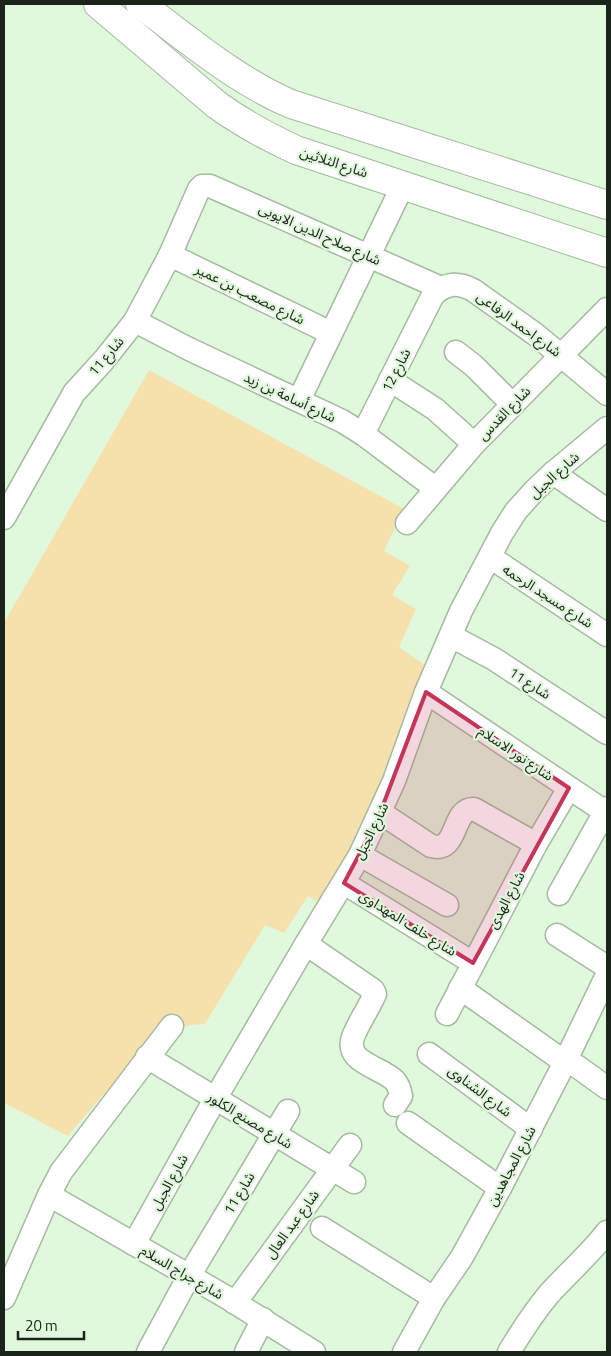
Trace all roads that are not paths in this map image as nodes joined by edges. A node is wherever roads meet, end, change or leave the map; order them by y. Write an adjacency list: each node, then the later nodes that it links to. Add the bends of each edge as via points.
1 (98, 4): 3 (street, شارع الثلاثين, via 217,105 255,130 296,150)
2 (140, 4): 5 (street, via 237,75 270,95)
3 (403, 185): 6 (street, شارع الثلاثين); 8 (street)
4 (199, 189): 7 (street, شارع 11); 8 (street, شارع صلاح الدين الايوبى, via 210,186)
5 (607, 205)
6 (607, 253)
7 (170, 255): 11 (street, شارع 11); 12 (street, شارع مصعب بن عمير)
8 (368, 256): 9 (street, شارع صلاح الدين الايوبى); 12 (street)
9 (435, 296): 14 (street, شارع احمد الرفاعى, via 452,284 463,285); 15 (street, شارع 12)
10 (607, 309): 14 (street, شارع القدس)
11 (135, 321): 17 (street, شارع أسامة بن زيد); 25 (street, شارع 11, via 74,393)
12 (330, 333): 17 (street)
13 (456, 352): 18 (street)
14 (561, 355): 16 (street, شارع احمد الرفاعى); 18 (street, شارع القدس)
15 (390, 380): 20 (street, شارع 12); 21 (street, via 435,409)
16 (607, 394)
17 (299, 400): 20 (street, شارع أسامة بن زيد)
18 (513, 405): 21 (street, شارع القدس)
19 (607, 428): 22 (street, شارع الجبل)
20 (363, 434): 23 (street, شارع أسامة بن زيد)
21 (474, 444): 23 (street, شارع القدس)
22 (553, 473): 24 (street); 27 (street, شارع الجبل, via 516,511)
23 (435, 488): 26 (street, شارع القدس)
24 (607, 510)
25 (4, 518)
26 (407, 523)
27 (490, 557): 28 (street, شارع مسجد الرحمه); 29 (street, شارع الجبل)
28 (607, 635)
29 (451, 636): 30 (street, شارع الجبل); 31 (street, شارع 11, via 494,659)
30 (426, 692): 32 (street, شارع نور الاسلام); 34 (street, شارع الجبل)
31 (607, 733)
32 (569, 788): 33 (street, شارع نور الاسلام); 35 (street, شارع الهدى)
33 (607, 811): 38 (street)
34 (381, 813): 35 (street, via 437,848 448,843 464,813 470,809); 36 (street, شارع الجبل)
35 (536, 844): 42 (street, شارع الهدى)
36 (360, 855): 37 (street, شارع الجبل); 39 (street)
37 (344, 883): 41 (street, شارع الجبل); 42 (street, شارع خلف المهداوى)
38 (559, 894)
39 (447, 905)
40 (557, 935): 43 (street)
41 (306, 944): 52 (street, شارع الجبل); 53 (street, via 373,990 373,998 352,1046 359,1059 394,1080 401,1096)
42 (473, 963): 45 (street, شارع الهدى)
43 (607, 968)
44 (607, 975): 50 (street, شارع المجاهدين)
45 (460, 988): 46 (street, شارع الهدى); 50 (street)
46 (447, 1014)
47 (172, 1026): 49 (street)
48 (429, 1054): 56 (street, شارع الشناوى)
49 (147, 1057): 52 (street, شارع مصنع الكلور); 62 (street, via 61,1172)
50 (565, 1062): 51 (street, via 578,1067); 56 (street, شارع المجاهدين)
51 (607, 1088)
52 (215, 1099): 57 (street, شارع مصنع الكلور); 65 (street, شارع الجبل)
53 (395, 1105)
54 (288, 1110): 57 (street, شارع 11)
55 (408, 1123): 61 (street)
56 (530, 1129): 61 (street, شارع المجاهدين)
57 (275, 1135): 59 (street, شارع مصنع الكلور); 66 (street, شارع 11)
58 (350, 1146): 59 (street, شارع عبد العال)
59 (332, 1169): 60 (street, شارع مصنع الكلور); 69 (street, شارع عبد العال)
60 (354, 1182)
61 (500, 1188): 68 (street, شارع المجاهدين, via 462,1257)
62 (49, 1195): 65 (street, شارع جراج السلام); 67 (street)
63 (322, 1228): 68 (street)
64 (607, 1232): 75 (street, via 548,1296)
65 (134, 1244): 66 (street, شارع جراج السلام)
66 (189, 1276): 69 (street, شارع جراج السلام); 72 (street)
67 (7, 1284)
68 (434, 1298): 71 (street, شارع المجاهدين)
69 (235, 1303): 70 (street, شارع جراج السلام)
70 (263, 1319): 73 (street); 74 (street, شارع جراج السلام)
71 (413, 1350)
72 (148, 1352)
73 (246, 1352)
74 (314, 1352)
75 (509, 1352)

